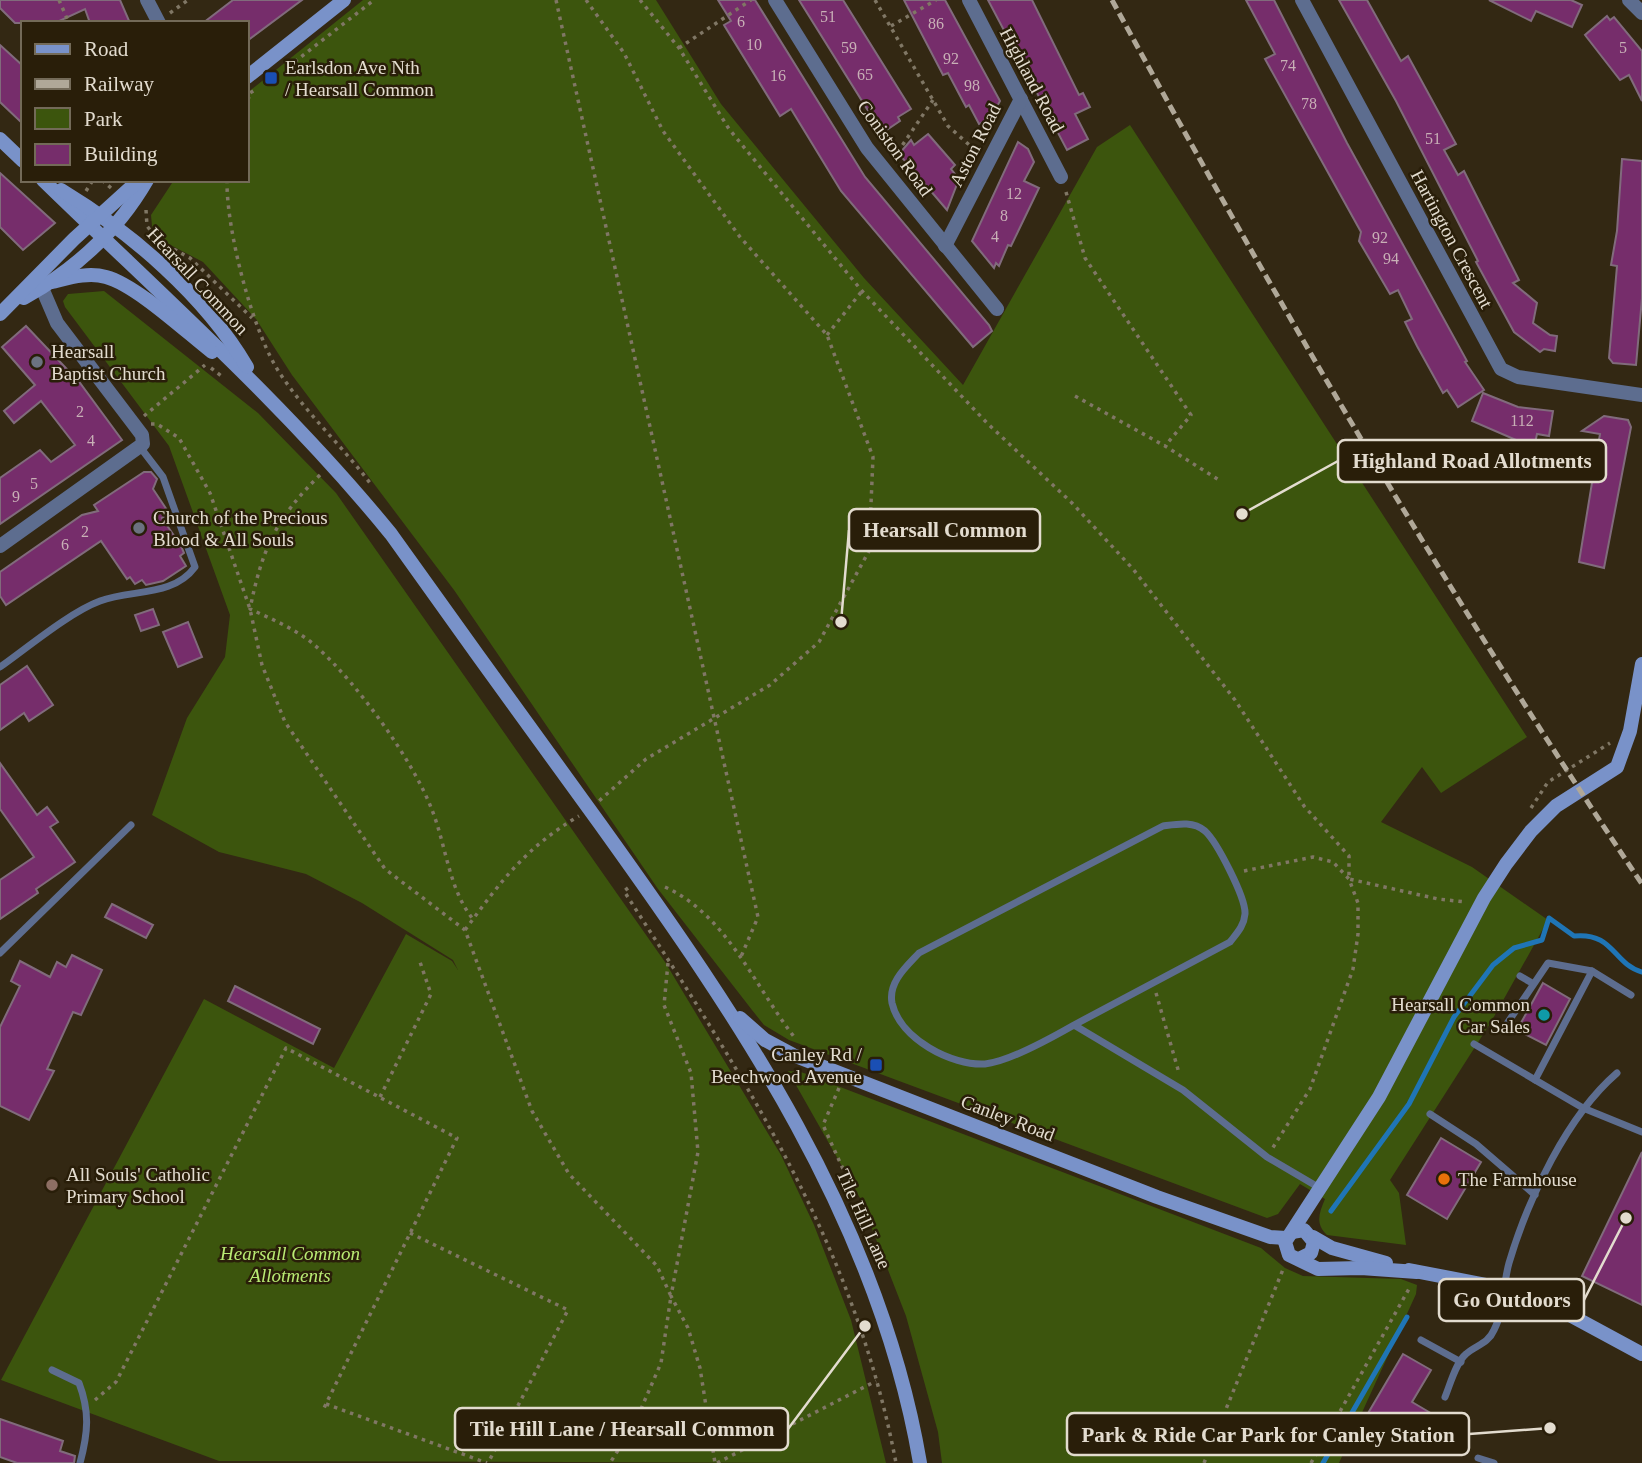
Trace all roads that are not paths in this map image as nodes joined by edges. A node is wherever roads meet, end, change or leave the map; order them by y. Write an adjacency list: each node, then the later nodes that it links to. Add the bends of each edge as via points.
1 (146, 0): 8 (street)
2 (344, 0): 9 (main road)
3 (775, 0): 22 (street, Coniston Road, via 867,148)
4 (969, 0): 10 (street, Highland Road)
5 (1302, 0): 28 (street, Hartington Crescent, via 1501,369 1518,377)
6 (1629, 0): 7 (street)
7 (1642, 13)
8 (157, 20)
9 (248, 76)
10 (1021, 99): 13 (street, Highland Road); 22 (street, Aston Road)
11 (0, 139): 12 (main road)
12 (21, 159)
13 (1062, 177)
14 (46, 182): 19 (main road, Hearsall Common)
15 (47, 182): 18 (main road, Hearsall Common)
16 (137, 182): 18 (main road)
17 (146, 182): 20 (main road)
18 (100, 214): 19 (main road); 20 (main road, Hearsall Common)
19 (89, 225): 21 (main road, Hearsall Common); 25 (main road)
20 (116, 226): 21 (main road); 27 (main road, Hearsall Common, via 149,252 231,340)
21 (104, 240): 23 (main road); 26 (main road, Hearsall Common)
22 (945, 246): 24 (street, Coniston Road)
23 (47, 285): 25 (main road); 26 (main road, via 89,276 122,283 213,353); 29 (street, via 57,323 142,435)
24 (997, 309)
25 (5, 310)
26 (233, 360): 27 (main road, Hearsall Common)
27 (257, 384): 39 (main road, Hearsall Common, via 391,534 634,884)
28 (1642, 395)
29 (142, 445): 30 (street); 32 (lane, via 163,477 195,568 187,579 161,589 99,601)
30 (0, 546)
31 (1642, 664): 48 (main road, via 1624,757 1617,767 1556,806 1517,849 1482,903 1379,1097)
32 (0, 667)
33 (131, 825): 34 (lane)
34 (0, 953)
35 (1592, 971): 37 (lane, via 1548,962); 38 (lane); 44 (lane)
36 (1520, 976): 37 (lane)
37 (1532, 983): 41 (lane)
38 (1631, 995)
39 (728, 1008): 50 (main road, Canley Road, via 765,1040 793,1055 1157,1196 1270,1237); 62 (main road, Tile Hill Lane, via 801,1130 837,1201 884,1318)
40 (1074, 1025): 40 (lane, via 987,1064 950,1060 926,1046 892,1002 900,972 919,953 1163,826 1186,823 1205,831 1231,874 1245,911 1241,928 1230,942); 48 (lane, via 1183,1090 1267,1157)
41 (1502, 1031)
42 (1474, 1044): 44 (lane)
43 (1617, 1073): 45 (lane)
44 (1535, 1080): 45 (lane)
45 (1583, 1108): 47 (lane); 49 (lane)
46 (1430, 1114): 49 (lane, via 1476,1144)
47 (1642, 1132)
48 (1318, 1187): 50 (main road); 51 (main road, via 1309,1212)
49 (1535, 1195): 54 (lane, via 1516,1238)
50 (1289, 1235): 51 (main road, Canley Road); 52 (main road, via 1286,1252)
51 (1310, 1235): 52 (main road, via 1311,1254); 53 (main road, via 1332,1248)
52 (1293, 1265): 53 (main road)
53 (1417, 1272): 54 (main road)
54 (1502, 1288): 56 (main road, via 1573,1315); 57 (lane, via 1494,1331)
55 (1421, 1340): 57 (lane)
56 (1642, 1354)
57 (1461, 1362): 59 (lane)
58 (52, 1370): 61 (lane, via 79,1383 88,1406 88,1435)
59 (1445, 1397)
60 (1478, 1458): 63 (lane)
61 (80, 1463)
62 (920, 1463)
63 (1494, 1463)

